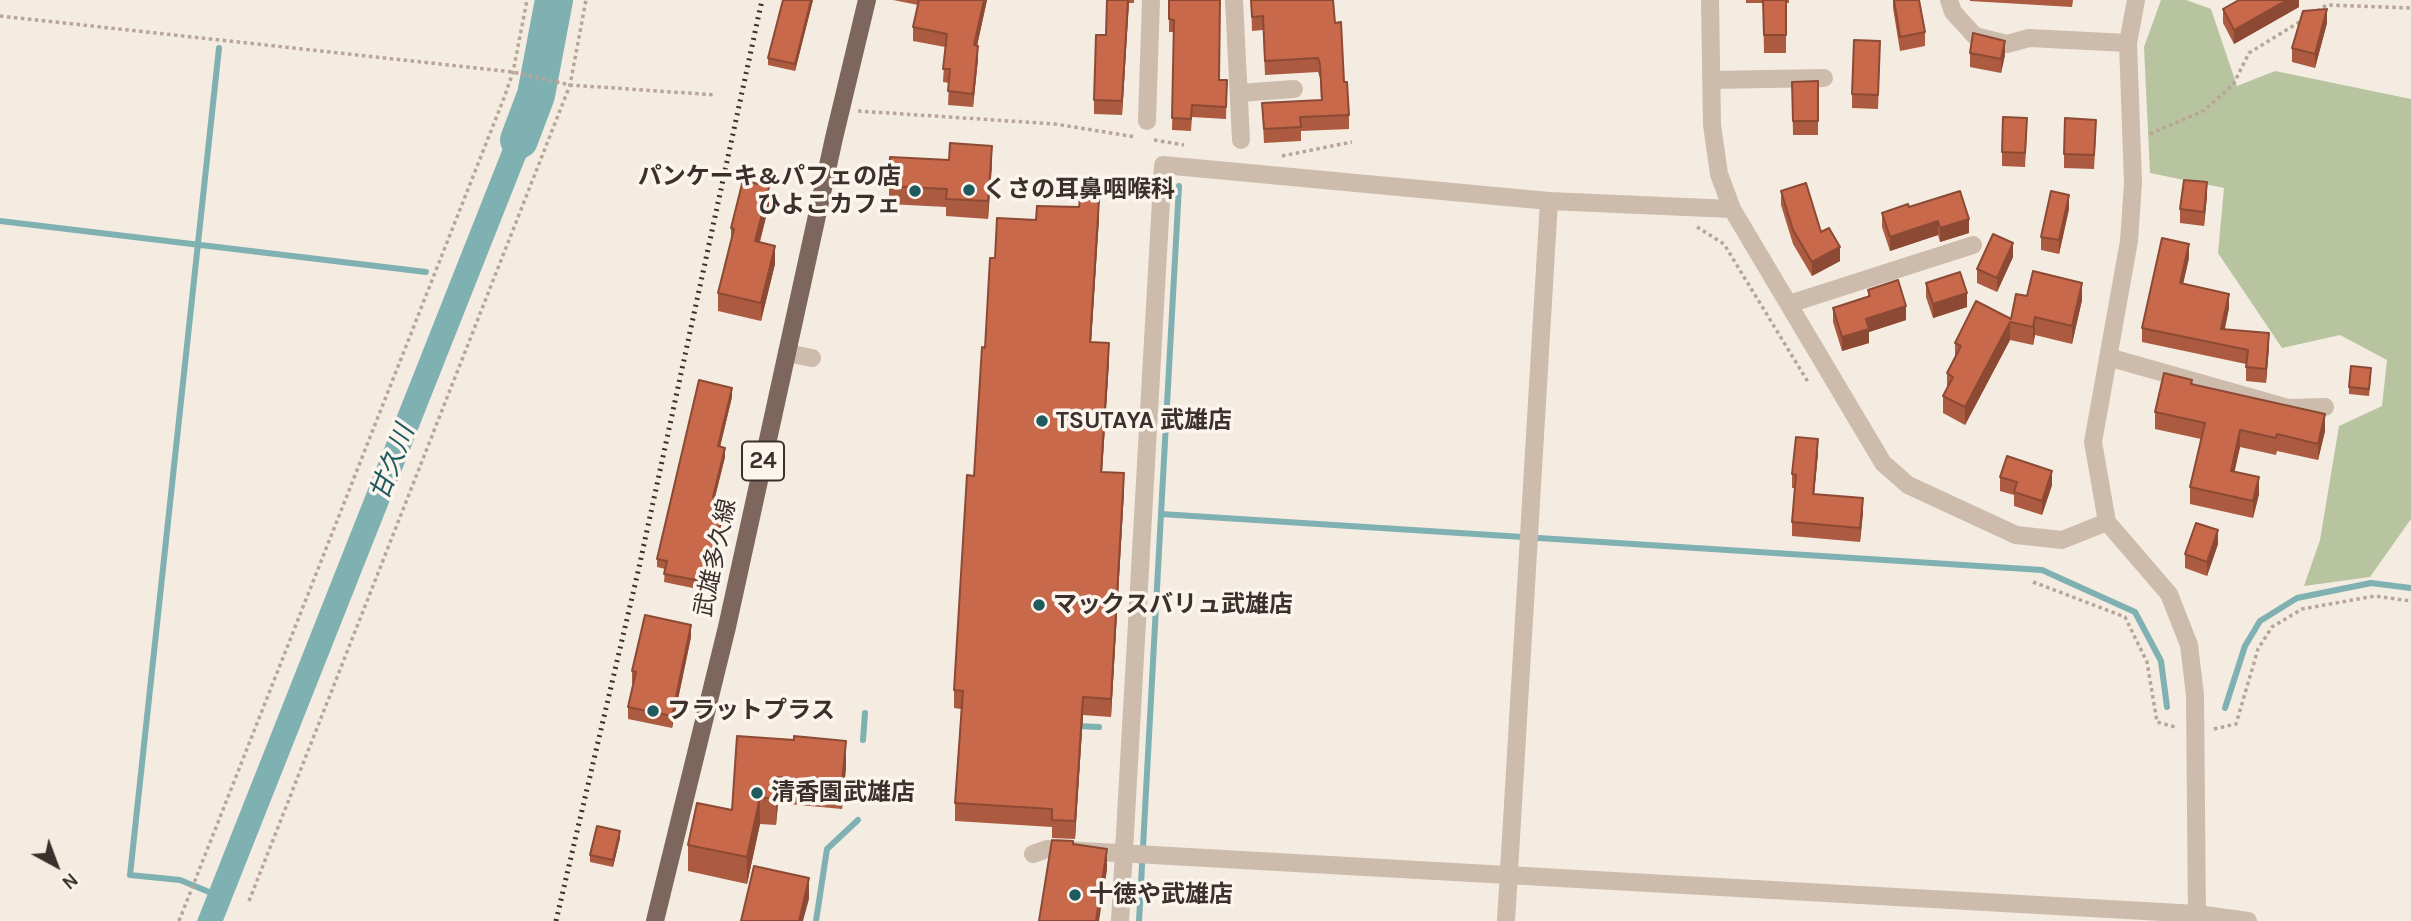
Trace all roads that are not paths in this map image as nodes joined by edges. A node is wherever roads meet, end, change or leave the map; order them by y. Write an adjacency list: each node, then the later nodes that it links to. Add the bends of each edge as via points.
1 (867, 0): 18 (main road, 武雄多久線 / 24)
2 (1151, 0): 12 (street)
3 (1234, 0): 11 (street)
4 (1710, 0): 9 (street)
5 (1949, 0): 7 (street, via 1953,12 1975,36 2007,44 2029,38)
6 (2136, 0): 7 (street)
7 (2128, 43): 19 (street, via 2133,183 2129,241)
8 (1824, 78): 9 (street)
9 (1711, 80): 15 (street, via 1718,174)
10 (1294, 89): 11 (street)
11 (1239, 93): 13 (street)
12 (1146, 121)
13 (1241, 140)
14 (1549, 201): 15 (street); 23 (street, via 1163,164); 25 (street)
15 (1732, 209): 17 (street)
16 (1973, 245): 17 (street)
17 (1789, 304): 22 (street, via 1883,463 1909,485 2016,536 2062,540)
18 (788, 353): 20 (street); 27 (main road, 武雄多久線 / 24)
19 (2108, 357): 21 (street, via 2288,408); 22 (street, via 2093,442)
20 (812, 358)
21 (2326, 407)
22 (2107, 522): 26 (street, via 2169,594 2189,645 2195,695)
23 (1124, 853): 24 (street, via 1047,849); 25 (street); 28 (street)
24 (1033, 854)
25 (1509, 876): 26 (street); 29 (street)
26 (2197, 918): 30 (street)
27 (655, 921)
28 (1120, 921)
29 (1506, 921)
30 (2248, 921)

